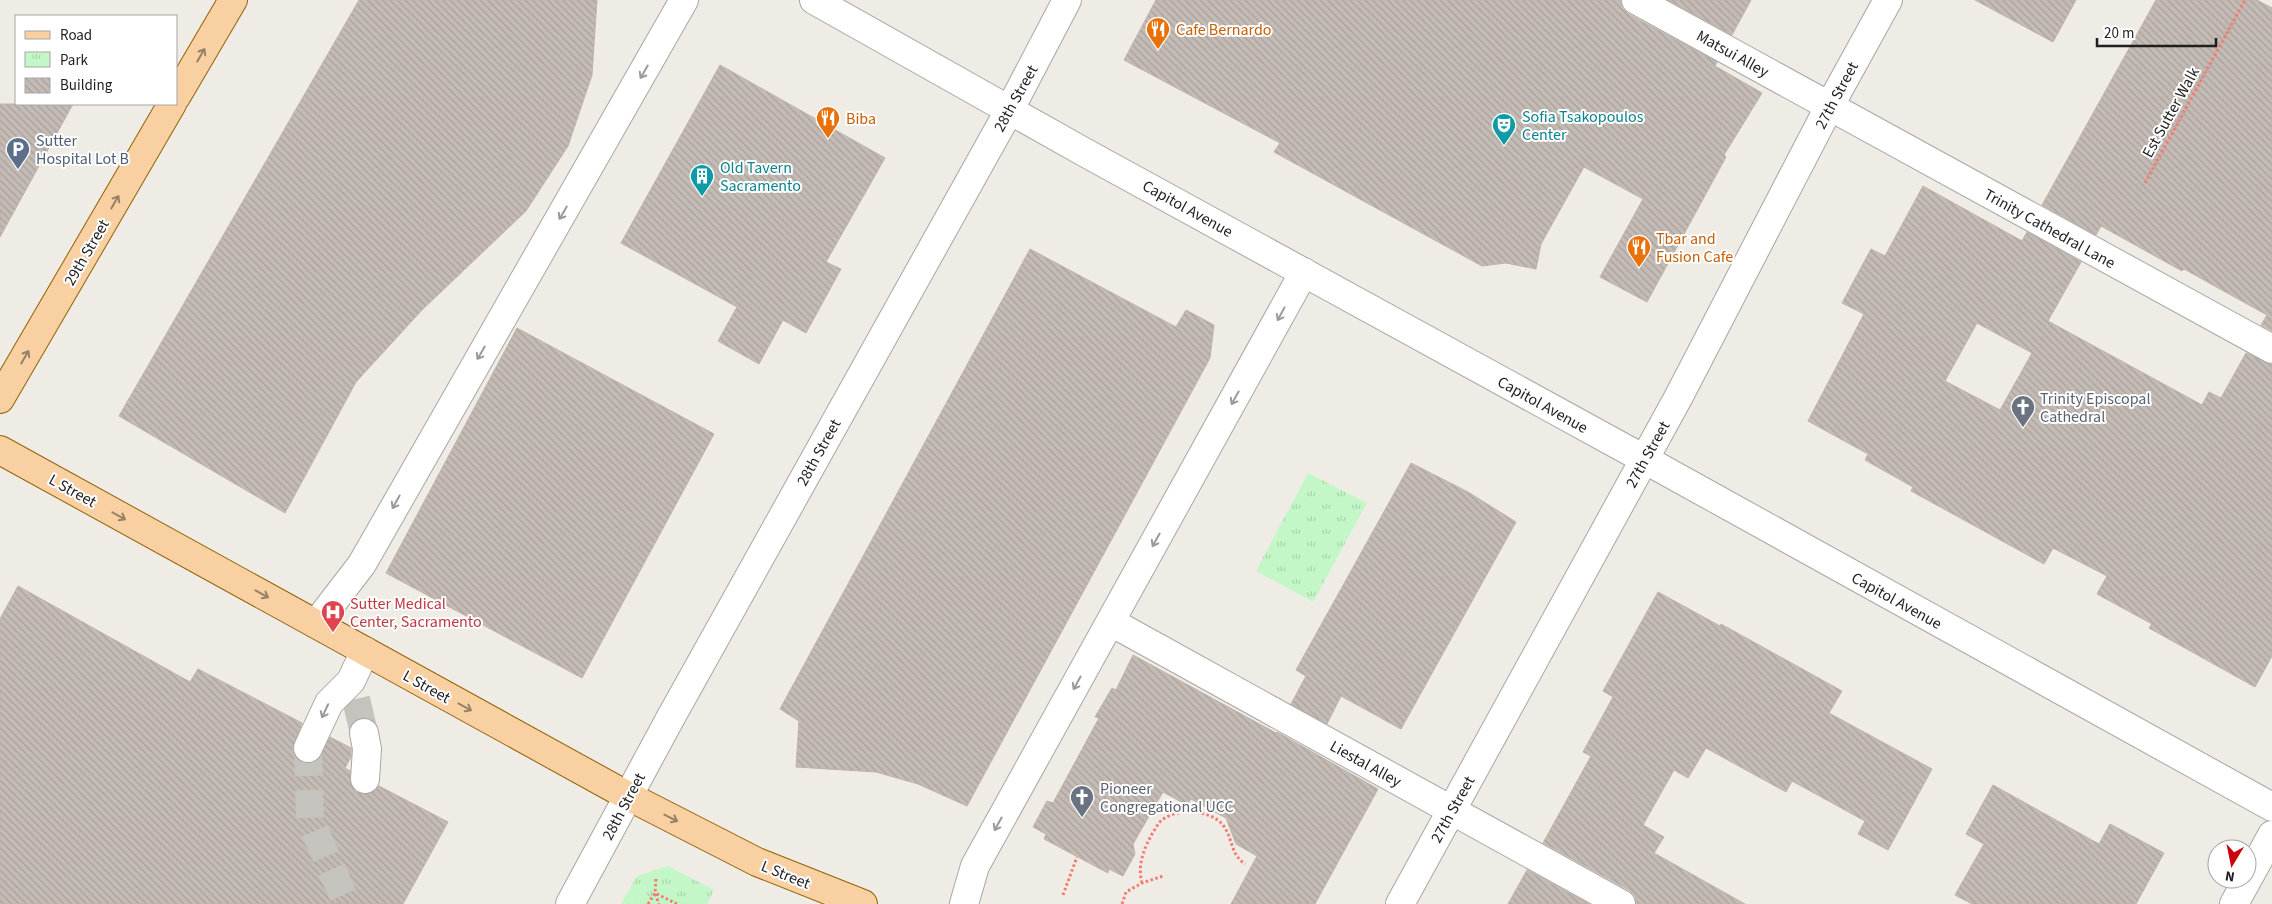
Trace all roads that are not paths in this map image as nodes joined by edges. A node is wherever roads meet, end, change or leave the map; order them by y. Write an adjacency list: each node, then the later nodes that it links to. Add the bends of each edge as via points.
1 (233, 0): 7 (main road, one-way to 1)
2 (684, 0): 17 (street, one-way to 17, via 362,564)
3 (814, 0): 10 (street, Capitol Avenue)
4 (1067, 0): 10 (street, 28th Street)
5 (1636, 0): 9 (street, Matsui Alley)
6 (1888, 0): 9 (street, 27th Street)
7 (178, 94)
8 (171, 105): 13 (main road, 29th Street, one-way to 8)
9 (1829, 107): 12 (street, Trinity Cathedral Lane); 15 (street, 27th Street)
10 (1010, 108): 11 (street, Capitol Avenue); 22 (street, 28th Street)
11 (1304, 272): 15 (street, Capitol Avenue); 16 (street, one-way to 16)
12 (2272, 349)
13 (0, 399)
14 (0, 450): 17 (main road, L Street, one-way to 17)
15 (1644, 459): 23 (street, Capitol Avenue); 24 (street, 27th Street)
16 (1111, 622): 24 (street, Liestal Alley); 28 (street, one-way to 28, via 975,866)
17 (316, 624): 18 (main road, L Street)
18 (365, 652): 20 (street, one-way to 20, via 353,690 329,702); 22 (main road, L Street, one-way to 22)
19 (364, 733): 21 (street, via 367,749)
20 (308, 748)
21 (365, 779)
22 (628, 796): 26 (street, 28th Street); 27 (main road, L Street, one-way to 27, via 757,862)
23 (2272, 807)
24 (1452, 810): 29 (street, 27th Street); 30 (street, Liestal Alley)
25 (2272, 835): 31 (street)
26 (570, 904)
27 (864, 904)
28 (964, 904)
29 (1400, 904)
30 (1621, 904)
31 (2234, 904)

